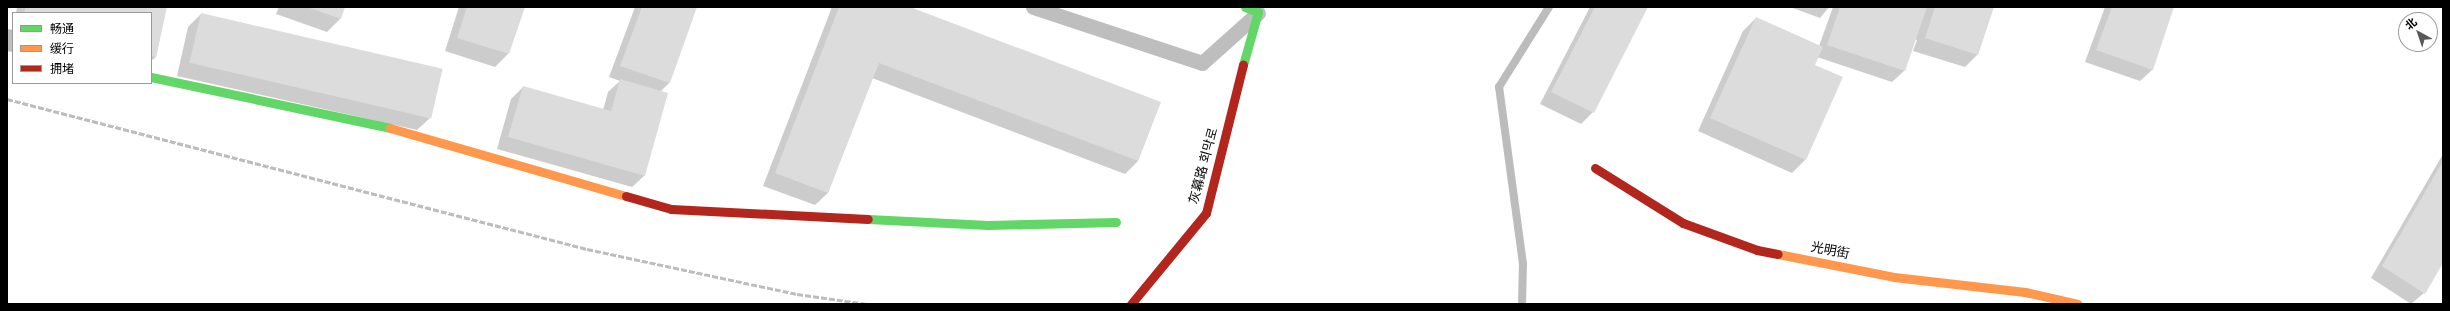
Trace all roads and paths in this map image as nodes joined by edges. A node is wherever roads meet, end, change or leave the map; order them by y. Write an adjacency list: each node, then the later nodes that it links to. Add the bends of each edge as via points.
1 (1033, 7): 2 (lane, via 1202,63)
2 (1254, 9): 6 (street, 灰幕路 회막로, via 1246,52 1206,213)
3 (152, 77): 5 (street, via 396,128 671,209 988,225)
4 (1595, 168): 7 (street, 光明街, via 1684,223 1757,250 1894,277 2025,292)
5 (1116, 222)
6 (1131, 304)
7 (2078, 304)

